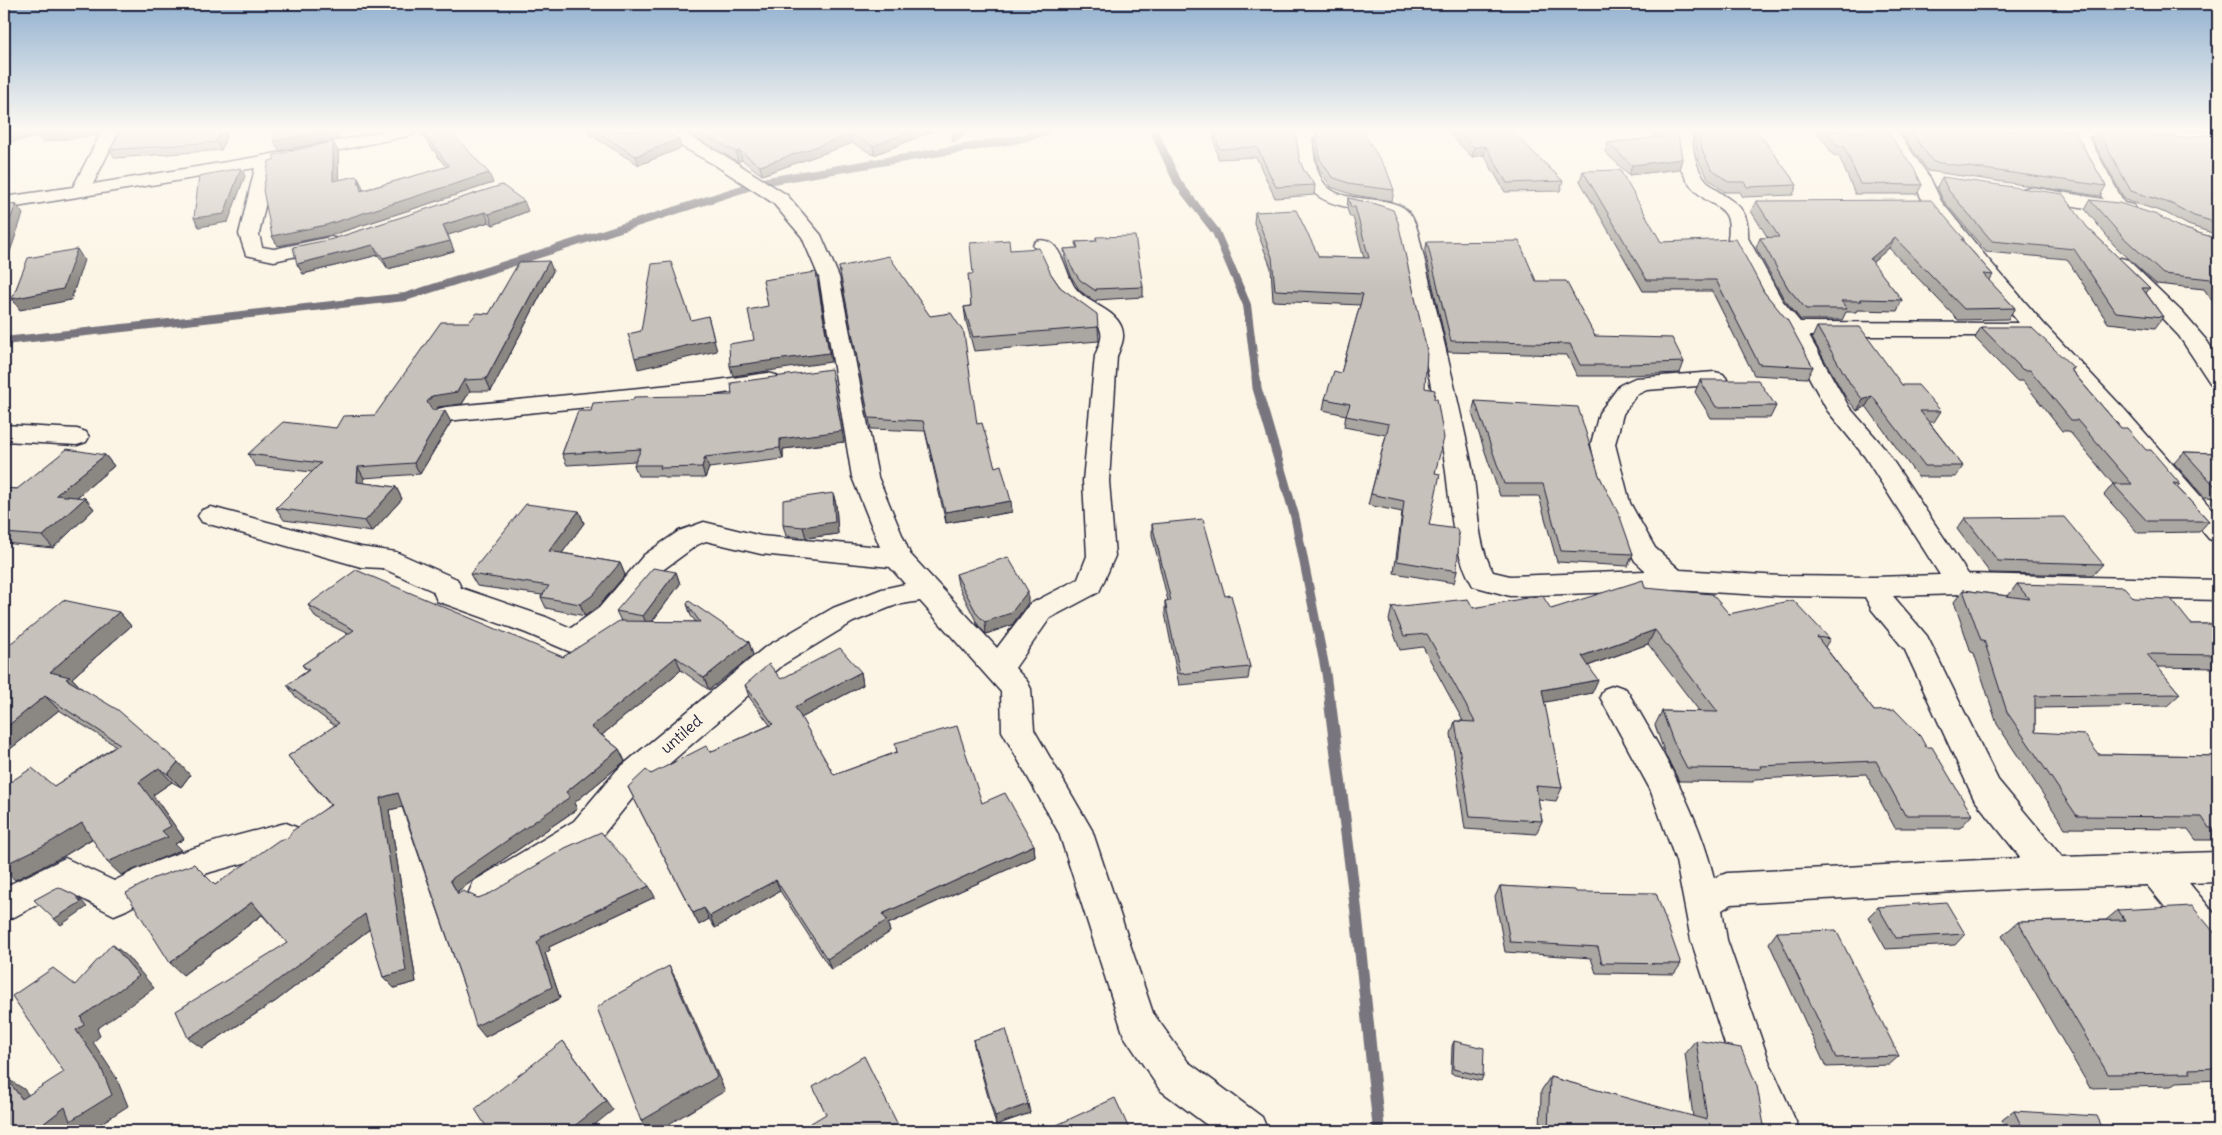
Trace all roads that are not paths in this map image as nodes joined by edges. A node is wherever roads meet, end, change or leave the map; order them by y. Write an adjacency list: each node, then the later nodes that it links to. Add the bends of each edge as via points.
1 (83, 184): 9 (street)
2 (124, 184): 9 (street)
3 (261, 184): 16 (street, via 249,234 253,251 274,255)
4 (757, 184): 29 (street, via 780,199 811,235 829,277 836,371 865,477)
5 (1314, 184): 30 (street, via 1338,200 1389,209 1402,216 1447,401 1460,473 1466,532 1483,579 1510,586)
6 (1699, 184): 19 (street, via 1715,198 1739,204 1738,238 1772,302)
7 (1928, 184): 20 (street, via 1922,202)
8 (2105, 184): 13 (street)
9 (80, 191): 12 (street)
10 (2016, 191): 11 (street)
11 (2064, 198): 13 (street); 15 (street)
12 (4, 203)
13 (2116, 206): 14 (street)
14 (2144, 215)
15 (2081, 220)
16 (346, 239)
17 (1043, 245): 35 (street, via 1069,294 1079,304 1104,318 1112,328 1114,344 1106,356 1096,481 1101,556 1089,584 1040,611)
18 (2110, 253): 22 (street, via 2180,323 2209,359)
19 (1794, 329): 20 (street); 31 (street, via 1839,410 1874,452)
20 (2036, 329): 28 (street)
21 (788, 378): 24 (street)
22 (2218, 378)
23 (1715, 380): 30 (street, via 1643,383 1628,390 1611,413 1603,444 1617,503 1645,554)
24 (446, 414)
25 (4, 433): 26 (street)
26 (77, 437)
27 (211, 516): 29 (street, via 361,557 386,559 447,586 447,594 573,642 610,615 654,562 704,531 761,545)
28 (2213, 519)
29 (898, 558): 33 (street)
30 (1673, 580): 32 (street)
31 (1960, 584): 32 (street); 34 (street)
32 (1874, 587): 40 (street, via 1882,603 1916,644 1986,789)
33 (926, 590): 35 (street); 41 (street, untiled, via 892,596 842,615 774,656 628,780 586,832)
34 (2218, 590)
35 (998, 669): 45 (street, via 1016,689 1018,731 1075,830 1137,1023 1174,1076)
36 (1615, 697): 42 (street, via 1665,786 1693,861)
37 (286, 838): 43 (street, via 154,876 114,899 65,873)
38 (2218, 867): 39 (street)
39 (2155, 869): 40 (street); 44 (street)
40 (2053, 872): 42 (street, via 1727,889)
41 (486, 892)
42 (1703, 903): 46 (street, via 1709,940 1751,1066)
43 (4, 905)
44 (2218, 944)
45 (1248, 1131)
46 (1780, 1131)

